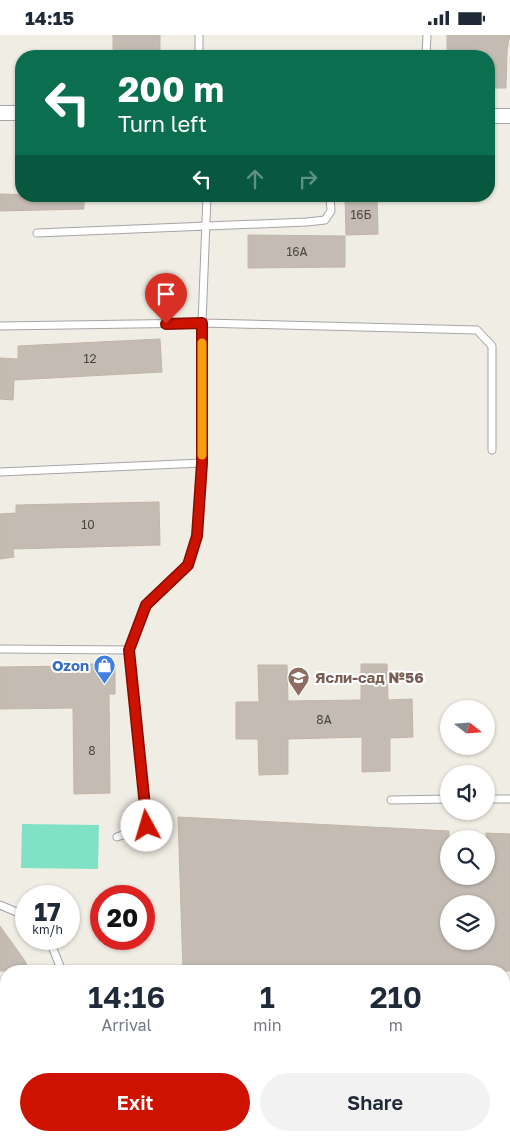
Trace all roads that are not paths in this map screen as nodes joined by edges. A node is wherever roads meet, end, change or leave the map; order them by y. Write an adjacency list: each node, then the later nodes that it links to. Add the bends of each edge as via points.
1 (198, 35): 3 (lane)
2 (427, 35): 4 (lane)
3 (199, 50)
4 (426, 50)
5 (0, 113): 6 (street)
6 (15, 113)
7 (495, 116): 8 (street)
8 (510, 116)
9 (207, 202): 11 (lane)
10 (330, 202): 11 (lane, via 331,211 325,220)
11 (205, 225): 12 (lane); 13 (lane)
12 (37, 233)
13 (202, 323): 14 (lane); 15 (lane, via 477,330 492,346); 16 (lane)
14 (0, 326)
15 (492, 450)
16 (202, 463): 17 (lane); 19 (lane, via 197,536 188,565 146,605)
17 (0, 472)
18 (0, 649): 19 (lane)
19 (129, 650): 24 (lane, via 147,826)
20 (440, 799): 23 (lane)
21 (495, 799): 22 (lane)
22 (510, 799)
23 (391, 800)
24 (117, 837)
25 (0, 905): 26 (lane)
26 (15, 911)
27 (53, 950): 28 (lane)
28 (60, 965)

